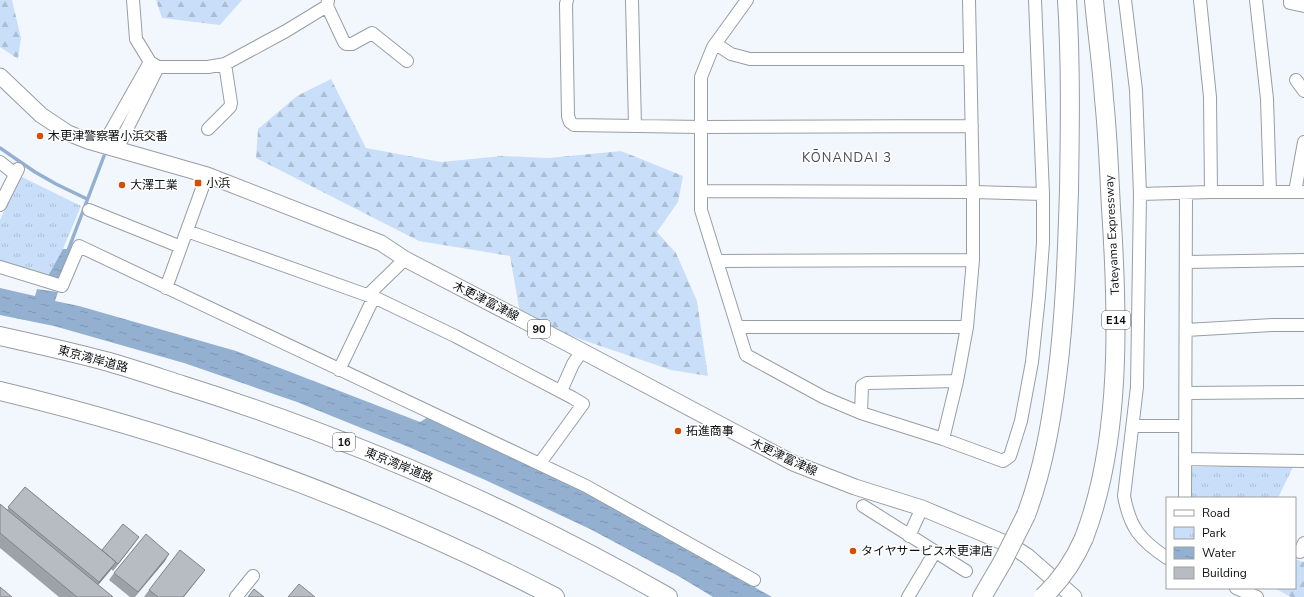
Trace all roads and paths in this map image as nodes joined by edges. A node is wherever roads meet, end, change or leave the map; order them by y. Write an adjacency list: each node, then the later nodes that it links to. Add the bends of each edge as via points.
1 (133, 0): 19 (street, via 136,39)
2 (567, 0): 23 (street, via 570,122 574,125)
3 (632, 0): 23 (street)
4 (747, 0): 15 (street)
5 (969, 0): 16 (street)
6 (1035, 0): 37 (street)
7 (1067, 0): 84 (highway, bridge, via 1068,213 1061,345 1052,418 1034,494 1026,515)
8 (1094, 0): 85 (highway, Tateyama Expressway / E14, bridge, via 1114,244 1116,334 1113,393 1102,476 1095,506 1076,557)
9 (1125, 0): 38 (street, via 1136,90)
10 (1200, 0): 33 (street, via 1210,97)
11 (1256, 0): 34 (street, via 1268,99)
12 (1290, 0): 14 (street, via 1290,3)
13 (329, 2): 17 (street, via 346,44 352,44 372,33); 18 (street, via 286,31)
14 (1304, 6)
15 (716, 44): 16 (street, via 731,54 750,60); 25 (street, via 701,77)
16 (970, 59): 24 (street)
17 (407, 61)
18 (226, 64): 19 (street, via 208,67); 26 (street, via 230,107)
19 (154, 65): 28 (street)
20 (0, 76): 28 (main road, 木更津富津線 / 90, via 42,115 68,133)
21 (1296, 80): 22 (street)
22 (1304, 91)
23 (634, 126): 25 (street)
24 (972, 126): 25 (street); 32 (street)
25 (701, 128): 31 (street)
26 (208, 129)
27 (1304, 142): 35 (street)
28 (110, 147): 30 (main road, 木更津富津線 / 90)
29 (0, 162): 39 (street, via 17,172)
30 (207, 175): 41 (street); 43 (main road, 木更津富津線 / 90, via 381,243)
31 (701, 191): 32 (street); 46 (street, via 701,210)
32 (973, 192): 37 (street); 44 (street)
33 (1211, 192): 34 (street); 36 (street)
34 (1270, 192): 35 (street)
35 (1299, 192)
36 (1186, 193): 38 (street); 47 (street)
37 (1043, 194): 66 (street, via 1043,243 1032,362 1021,421 1010,456 1003,461)
38 (1140, 194): 64 (street, via 1137,387)
39 (0, 205)
40 (89, 210): 42 (street)
41 (186, 231): 42 (street); 50 (street)
42 (181, 247): 49 (street)
43 (405, 259): 50 (street); 56 (main road, 木更津富津線 / 90)
44 (973, 260): 46 (street); 53 (street)
45 (1304, 260): 47 (street)
46 (717, 261): 52 (street)
47 (1186, 262): 54 (street)
48 (0, 267): 49 (street, via 62,286 79,246)
49 (166, 288): 57 (street)
50 (371, 296): 57 (street); 59 (street)
51 (1304, 325): 54 (street)
52 (738, 327): 53 (street); 63 (street, via 746,355 823,396)
53 (967, 327): 58 (street)
54 (1186, 330): 62 (street)
55 (0, 336): 82 (highway, 東京湾岸道路 / 16, via 109,362 261,411 408,467 519,518)
56 (582, 351): 59 (street); 72 (main road, 木更津富津線 / 90, via 793,463 855,488)
57 (339, 370): 69 (street)
58 (957, 381): 63 (street, via 867,383 862,386); 66 (street)
59 (561, 391): 69 (street, via 583,404)
60 (0, 392): 81 (highway, via 68,408 163,436 319,490 452,546)
61 (1304, 392): 62 (street)
62 (1186, 393): 65 (street)
63 (861, 412): 66 (street)
64 (1133, 426): 65 (street); 75 (street, via 1124,496 1127,511 1138,533 1149,546)
65 (1186, 426): 67 (street)
66 (943, 439)
67 (1185, 459): 68 (street); 70 (street)
68 (1304, 460)
69 (540, 463): 78 (street)
70 (1185, 497)
71 (863, 506): 73 (street)
72 (922, 508): 73 (street); 86 (main road, 木更津富津線 / 90, via 1010,545 1027,556)
73 (909, 536): 74 (street)
74 (935, 552): 76 (street); 83 (street)
75 (1166, 557)
76 (966, 571)
77 (253, 576): 80 (street)
78 (754, 580)
79 (1238, 589): 87 (street)
80 (236, 597)
81 (555, 597)
82 (668, 597)
83 (908, 597)
84 (982, 597)
85 (1043, 597)
86 (1074, 597)
87 (1257, 597)

